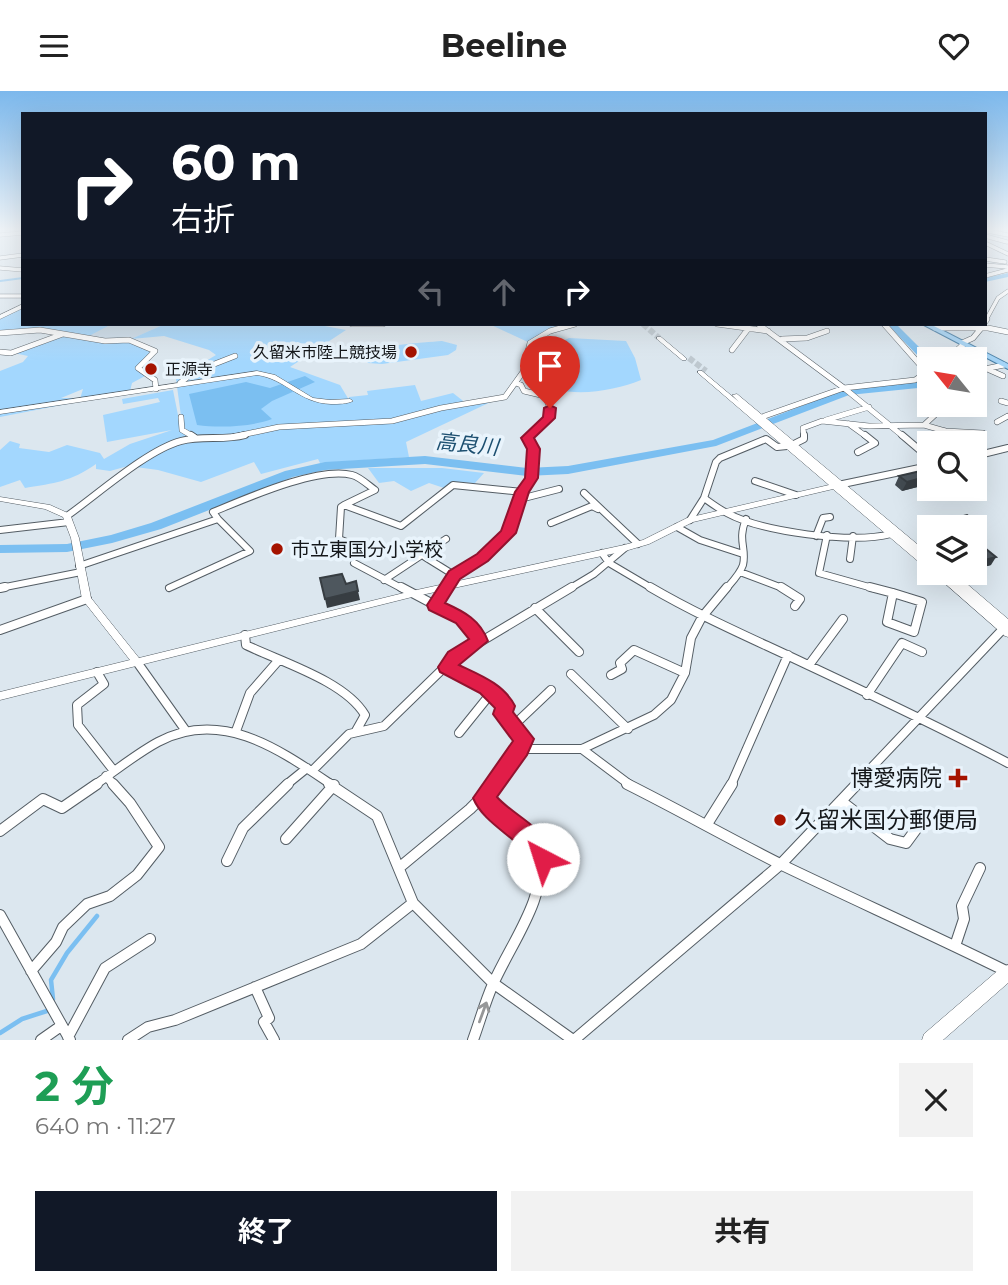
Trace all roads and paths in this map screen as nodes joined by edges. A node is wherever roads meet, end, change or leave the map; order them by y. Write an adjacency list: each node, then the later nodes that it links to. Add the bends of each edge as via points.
1 (21, 289): 4 (street)
2 (1007, 293): 6 (street)
3 (0, 296): 4 (street)
4 (12, 296): 5 (street)
5 (21, 296)
6 (997, 299): 7 (street); 9 (street)
7 (1004, 301)
8 (21, 307): 10 (main road)
9 (988, 309)
10 (0, 317)
11 (987, 325): 25 (street)
12 (568, 326): 43 (street, via 530,343)
13 (727, 326): 21 (street)
14 (752, 326): 21 (street)
15 (759, 326): 22 (street)
16 (886, 326): 44 (street, via 923,372 915,380)
17 (930, 326): 20 (main road)
18 (960, 326): 20 (street)
19 (982, 326): 31 (street)
20 (935, 328): 31 (main road)
21 (747, 330): 22 (street); 33 (street)
22 (768, 331): 30 (street)
23 (802, 331): 28 (street)
24 (827, 331): 28 (street)
25 (1008, 332)
26 (66, 333): 27 (street); 34 (street, via 11,353); 45 (street, via 105,341 129,340 155,351 138,368 155,380)
27 (0, 334)
28 (814, 335): 30 (street)
29 (662, 337): 36 (street)
30 (781, 339): 44 (street)
31 (963, 344): 32 (street); 37 (main road)
32 (960, 347)
33 (732, 350)
34 (0, 352)
35 (235, 356): 42 (street, via 194,372)
36 (687, 358)
37 (1006, 366): 38 (street)
38 (987, 368)
39 (987, 369): 41 (street)
40 (703, 372): 52 (street)
41 (1003, 376)
42 (180, 383): 45 (street); 46 (street, via 270,374 320,401)
43 (516, 383): 59 (street, via 505,397 393,421 279,427 239,437); 70 (street, via 524,391 545,396 550,408 549,418 528,438 534,449 533,462 531,478)
44 (844, 388): 47 (street); 52 (street)
45 (156, 389): 48 (street)
46 (350, 401)
47 (869, 407): 53 (street); 57 (street)
48 (0, 412)
49 (1008, 416): 54 (street)
50 (181, 417): 59 (street, via 182,430)
51 (933, 417): 56 (street)
52 (758, 419): 60 (street)
53 (822, 421): 55 (street); 60 (street, via 803,428 804,439)
54 (997, 422)
55 (849, 424): 57 (street); 63 (street, via 875,443)
56 (924, 425): 57 (street); 58 (street)
57 (891, 426): 61 (street)
58 (945, 431)
59 (195, 438): 78 (street, via 148,458)
60 (790, 445): 67 (street); 72 (street, via 777,447 766,439 720,458)
61 (917, 448)
62 (1008, 448): 64 (street)
63 (858, 451)
64 (987, 453)
65 (917, 469): 67 (street)
66 (755, 481): 71 (street)
67 (838, 485): 71 (street); 85 (street); 92 (street)
68 (559, 489): 70 (street)
69 (584, 493): 75 (street)
70 (521, 495): 74 (street, via 453,485 401,526); 103 (street, via 514,523 499,544)
71 (796, 495): 76 (street)
72 (704, 498): 76 (street); 81 (street)
73 (0, 499): 78 (street, via 47,507)
74 (344, 505): 79 (street, via 375,490 353,475 321,477 213,512); 93 (street, via 339,538)
75 (599, 509): 82 (street, via 592,506); 90 (street)
76 (726, 512): 80 (street); 81 (street)
77 (830, 517): 87 (street, via 823,518)
78 (68, 519): 84 (street); 101 (street)
79 (218, 519): 101 (street); 109 (street, via 250,551)
80 (746, 519): 87 (street); 95 (street, via 740,534)
81 (690, 520): 83 (street)
82 (551, 523)
83 (677, 527): 90 (street); 95 (street)
84 (0, 530)
85 (891, 534): 88 (street); 96 (street)
86 (827, 535): 87 (street); 88 (street); 110 (street, via 818,573)
87 (816, 536)
88 (853, 536): 98 (street)
89 (446, 539): 97 (street)
90 (638, 544): 91 (street)
91 (625, 548): 94 (street); 100 (street)
92 (917, 548)
93 (370, 552)
94 (602, 553): 100 (street); 107 (street)
95 (743, 554): 102 (street)
96 (917, 556)
97 (425, 557): 103 (street); 104 (street, via 414,559)
98 (850, 559)
99 (354, 563): 104 (street)
100 (609, 563): 115 (street); 116 (street)
101 (80, 569): 108 (street); 112 (street)
102 (740, 572): 114 (street, via 784,588 800,599); 116 (street)
103 (454, 575): 107 (street)
104 (384, 580): 111 (street)
105 (952, 585): 118 (street)
106 (961, 585): 118 (street)
107 (444, 587): 111 (street); 113 (street)
108 (0, 588)
109 (169, 588)
110 (893, 593): 110 (street, via 887,622 914,632 922,602)
111 (412, 594): 113 (street); 120 (street)
112 (87, 599): 119 (street); 126 (street)
113 (435, 605): 121 (street, via 462,618)
114 (795, 606)
115 (535, 608): 121 (street); 122 (street)
116 (702, 617): 124 (street); 130 (street, via 691,638)
117 (843, 618): 127 (street)
118 (1006, 628): 137 (street)
119 (0, 630)
120 (245, 635): 125 (street, via 246,645); 126 (street)
121 (479, 641): 128 (street)
122 (579, 652)
123 (922, 652): 135 (street, via 902,643)
124 (788, 655): 127 (street); 153 (street, via 737,776)
125 (278, 661): 141 (street, via 250,693); 142 (street, via 355,701 365,710)
126 (137, 662): 129 (street); 140 (street)
127 (809, 665): 135 (street)
128 (447, 667): 134 (street); 142 (street, via 383,726)
129 (97, 672): 136 (street); 148 (street, via 104,684 77,705 78,725)
130 (685, 673): 132 (street, via 634,650 620,663 622,669); 139 (street, via 671,700)
131 (571, 674): 139 (street)
132 (611, 675)
133 (551, 690): 138 (street)
134 (492, 692): 138 (street, via 505,706 503,714); 143 (street)
135 (867, 695): 137 (street)
136 (0, 696)
137 (917, 719): 146 (street); 151 (street)
138 (513, 726): 144 (street, via 524,739)
139 (628, 729): 145 (street)
140 (186, 731): 141 (street); 148 (street, via 158,742)
141 (236, 731): 147 (street)
142 (356, 731): 147 (street)
143 (459, 733)
144 (520, 749): 145 (street); 150 (street)
145 (582, 749): 153 (street, via 627,784)
146 (1008, 764)
147 (310, 769): 149 (street); 156 (street, via 279,791 243,828)
148 (110, 773): 154 (street, via 62,808 43,799); 164 (street, via 159,847 137,875 63,926 56,943)
149 (334, 785): 155 (street); 158 (street, via 377,816)
150 (484, 798): 158 (street); 166 (street, via 498,815 542,848 543,859 534,907)
151 (842, 802): 152 (street, via 890,839 906,843); 157 (street)
152 (928, 813)
153 (706, 824): 157 (street)
154 (0, 831)
155 (286, 839)
156 (227, 861)
157 (781, 864): 163 (street); 173 (street)
158 (400, 866): 160 (street)
159 (980, 868): 163 (street, via 962,906 964,919)
160 (412, 903): 166 (street); 167 (street, via 361,944)
161 (0, 915): 164 (street)
162 (150, 939): 168 (street, via 105,968)
163 (955, 946): 165 (street)
164 (31, 971): 168 (street)
165 (1008, 972): 174 (main road)
166 (494, 983): 172 (street, one-way to 166); 173 (street)
167 (255, 987): 170 (street, via 148,1027); 171 (street)
168 (66, 1034): 169 (street)
169 (41, 1040)
170 (128, 1040)
171 (274, 1040)
172 (473, 1040)
173 (573, 1040)
174 (930, 1040)

